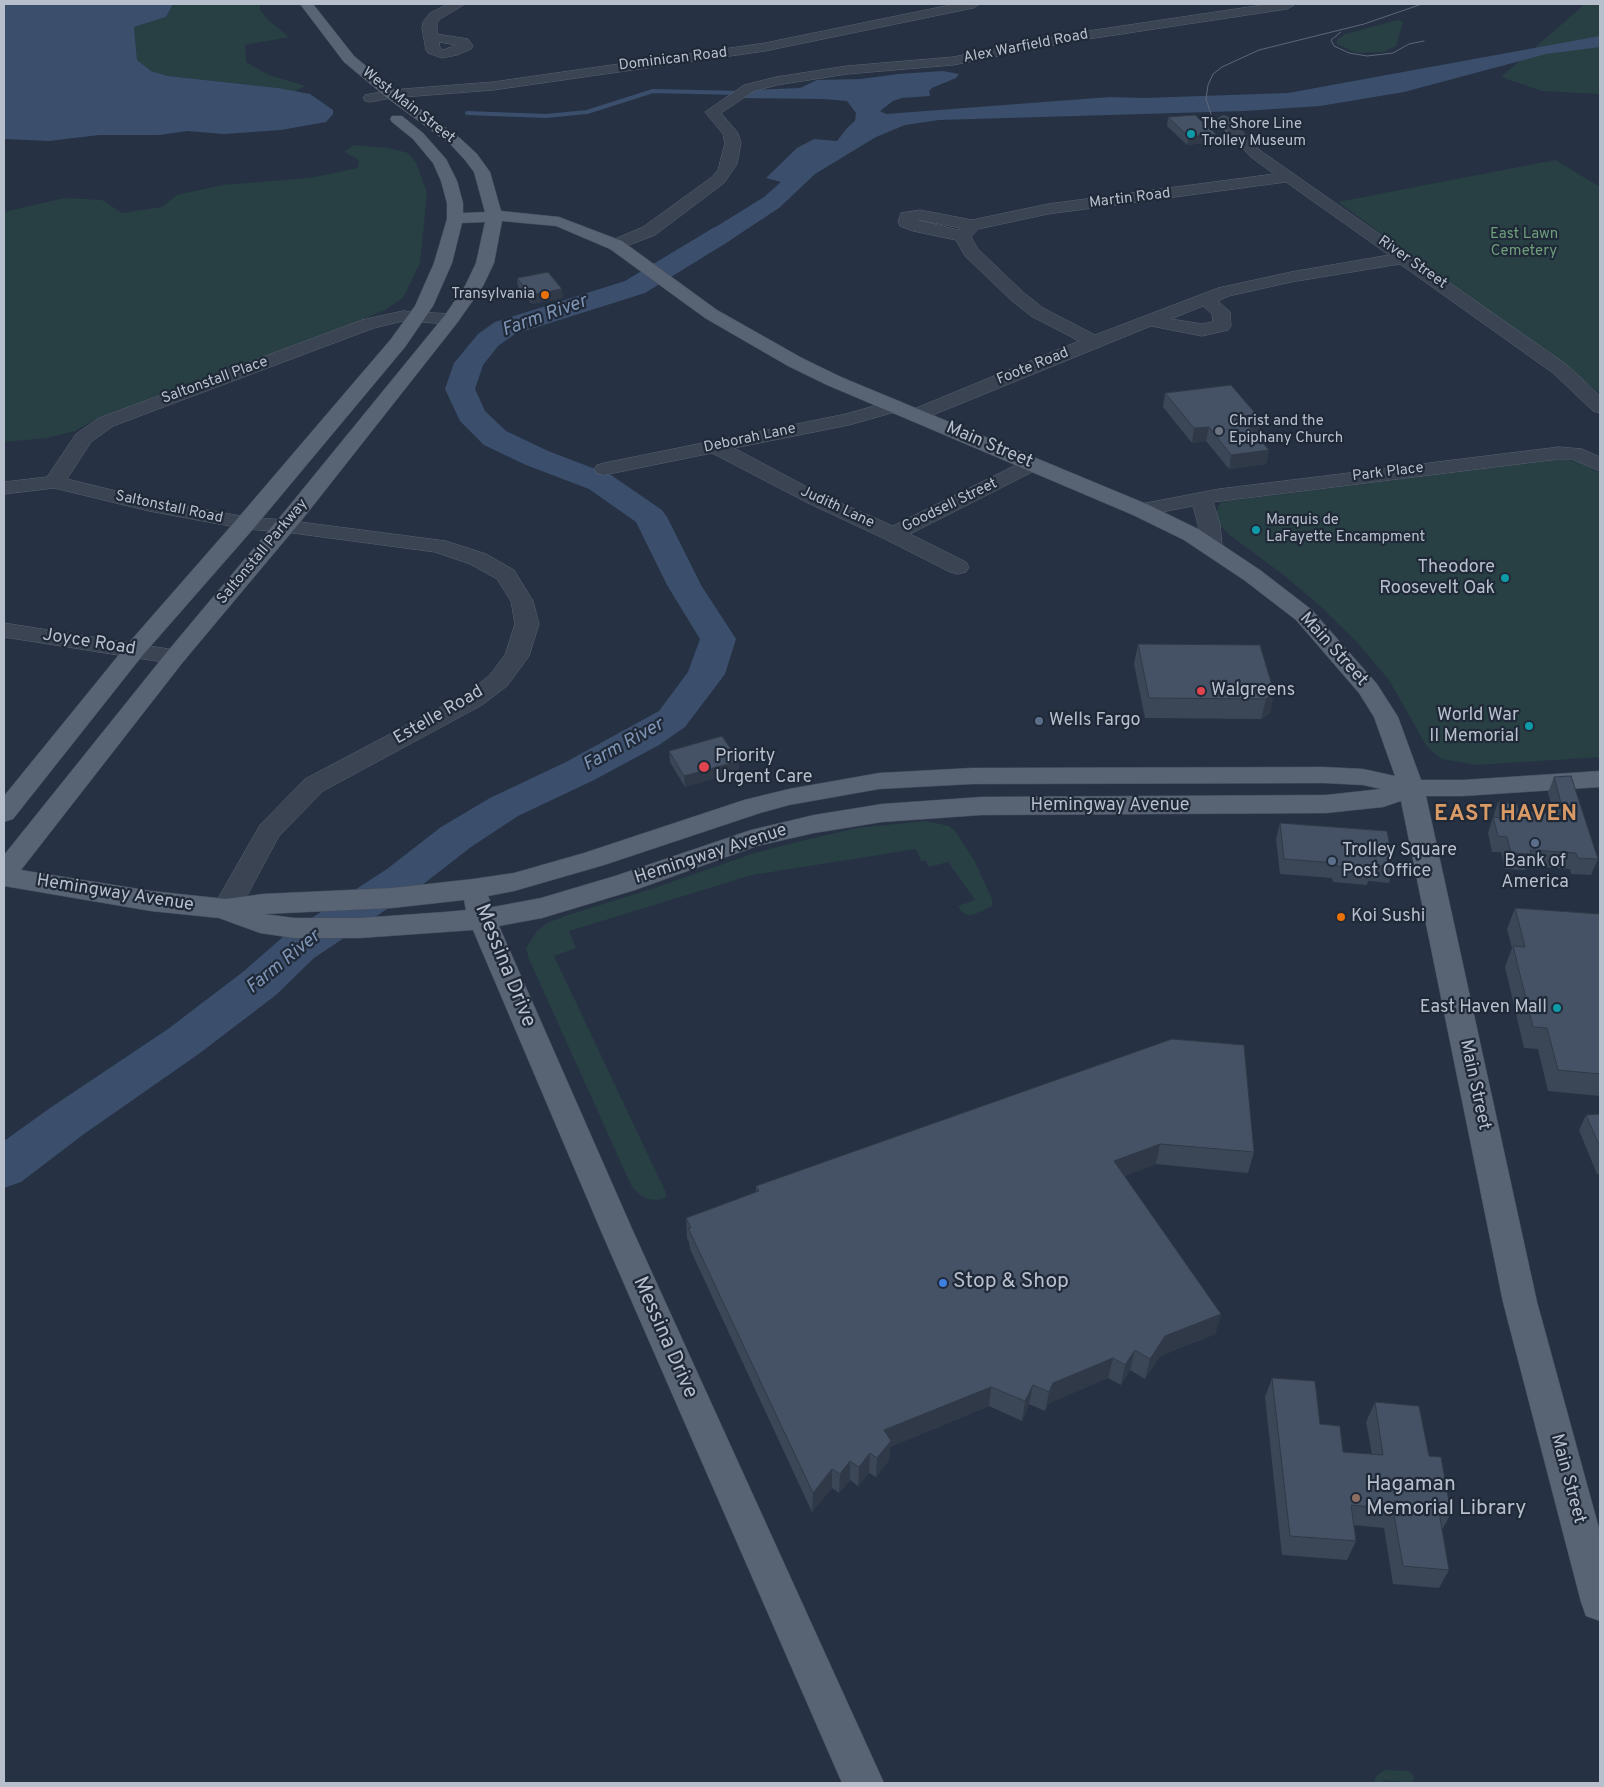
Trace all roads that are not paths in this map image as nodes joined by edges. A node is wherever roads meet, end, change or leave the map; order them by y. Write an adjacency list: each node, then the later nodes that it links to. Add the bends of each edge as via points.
1 (458, 4): 5 (street, via 430,22)
2 (973, 4): 6 (street, Dominican Road, via 755,48 493,86)
3 (1287, 5): 12 (street, Alex Warfield Road, via 1076,37 953,61 847,70 749,88 712,112 730,132 733,143 725,172 650,231)
4 (300, 12): 6 (main road, West Main Street)
5 (431, 37)
6 (391, 94): 7 (street, Dominican Road); 10 (main road, West Main Street, via 456,142 471,157 482,172)
7 (366, 95): 11 (main road, West Main Street, via 418,136 440,162 454,203)
8 (1224, 121): 9 (street, River Street, via 1248,147)
9 (1289, 177): 13 (street, River Street); 20 (street, Martin Road, via 1048,209 967,230 971,252 1030,307)
10 (494, 216): 11 (main road, Main Street); 12 (main road, Main Street, via 558,222 589,232); 15 (main road, Saltonstall Parkway, via 485,263)
11 (455, 219): 14 (main road, Saltonstall Parkway)
12 (616, 246): 21 (main road, Main Street, via 711,314 770,349 834,381)
13 (1404, 258): 16 (street, Foote Road, via 1290,277 1224,292); 22 (street, River Street, via 1560,370)
14 (435, 284): 15 (main road); 17 (main road, Saltonstall Parkway)
15 (474, 286): 18 (main road, Saltonstall Parkway)
16 (1206, 300): 19 (street, Foote Road); 19 (street, via 1221,312 1222,326 1202,330)
17 (418, 316): 18 (street, Saltonstall Place); 30 (street, Saltonstall Place, via 395,317 368,324 106,422 82,438); 34 (main road, Saltonstall Parkway)
18 (451, 319): 35 (main road, Saltonstall Parkway)
19 (1151, 321): 20 (street, Foote Road)
20 (1094, 342): 23 (street, Foote Road)
21 (895, 406): 23 (main road, Main Street); 25 (street, Deborah Lane)
22 (1600, 407)
23 (916, 415): 27 (main road, Main Street)
24 (1600, 446): 26 (street, Park Place, via 1584,447)
25 (716, 447): 29 (street, Deborah Lane); 36 (street, Judith Lane, via 814,498)
26 (1575, 453): 28 (street, Park Place); 32 (street, Park Place, via 1440,466)
27 (1033, 464): 33 (main road, Main Street); 36 (street, Goodsell Street)
28 (1600, 465)
29 (604, 469)
30 (54, 482): 31 (street); 34 (street, Saltonstall Road, via 149,505)
31 (4, 488)
32 (1200, 498): 33 (street, Park Place); 37 (street, via 1209,524)
33 (1142, 510): 37 (main road, Main Street)
34 (246, 523): 35 (street, Saltonstall Road); 40 (main road, Saltonstall Parkway)
35 (285, 526): 41 (main road, Saltonstall Parkway); 49 (street, Estelle Road, via 438,546 478,559 506,575 522,601 527,624 517,656 498,681 473,700 314,785 269,831)
36 (893, 534): 38 (street, Judith Lane)
37 (1211, 546): 44 (main road, Main Street, via 1304,615 1368,689 1386,717)
38 (958, 567)
39 (4, 630): 40 (street, Joyce Road)
40 (134, 650): 41 (street, Joyce Road); 46 (main road, Saltonstall Parkway)
41 (175, 658): 47 (main road, Saltonstall Parkway)
42 (972, 776): 44 (main road, Hemingway Avenue, via 1324,775 1363,777); 45 (main road); 48 (main road, Hemingway Avenue, via 879,781 789,796 542,875)
43 (1600, 779): 44 (main road, Hemingway Avenue)
44 (1412, 788): 45 (main road, Hemingway Avenue, via 1383,798 1326,804); 50 (main road, Main Street, via 1520,1302)
45 (981, 806): 48 (main road, Hemingway Avenue, via 882,813 785,830 542,908)
46 (4, 812)
47 (4, 875): 49 (main road, Hemingway Avenue, via 151,901)
48 (477, 904): 49 (main road, Hemingway Avenue, via 392,898); 49 (main road, Hemingway Avenue, via 360,928 294,928 260,924); 51 (main road, Messina Drive, via 617,1231)
49 (226, 909)
50 (1600, 1602)
51 (863, 1783)

